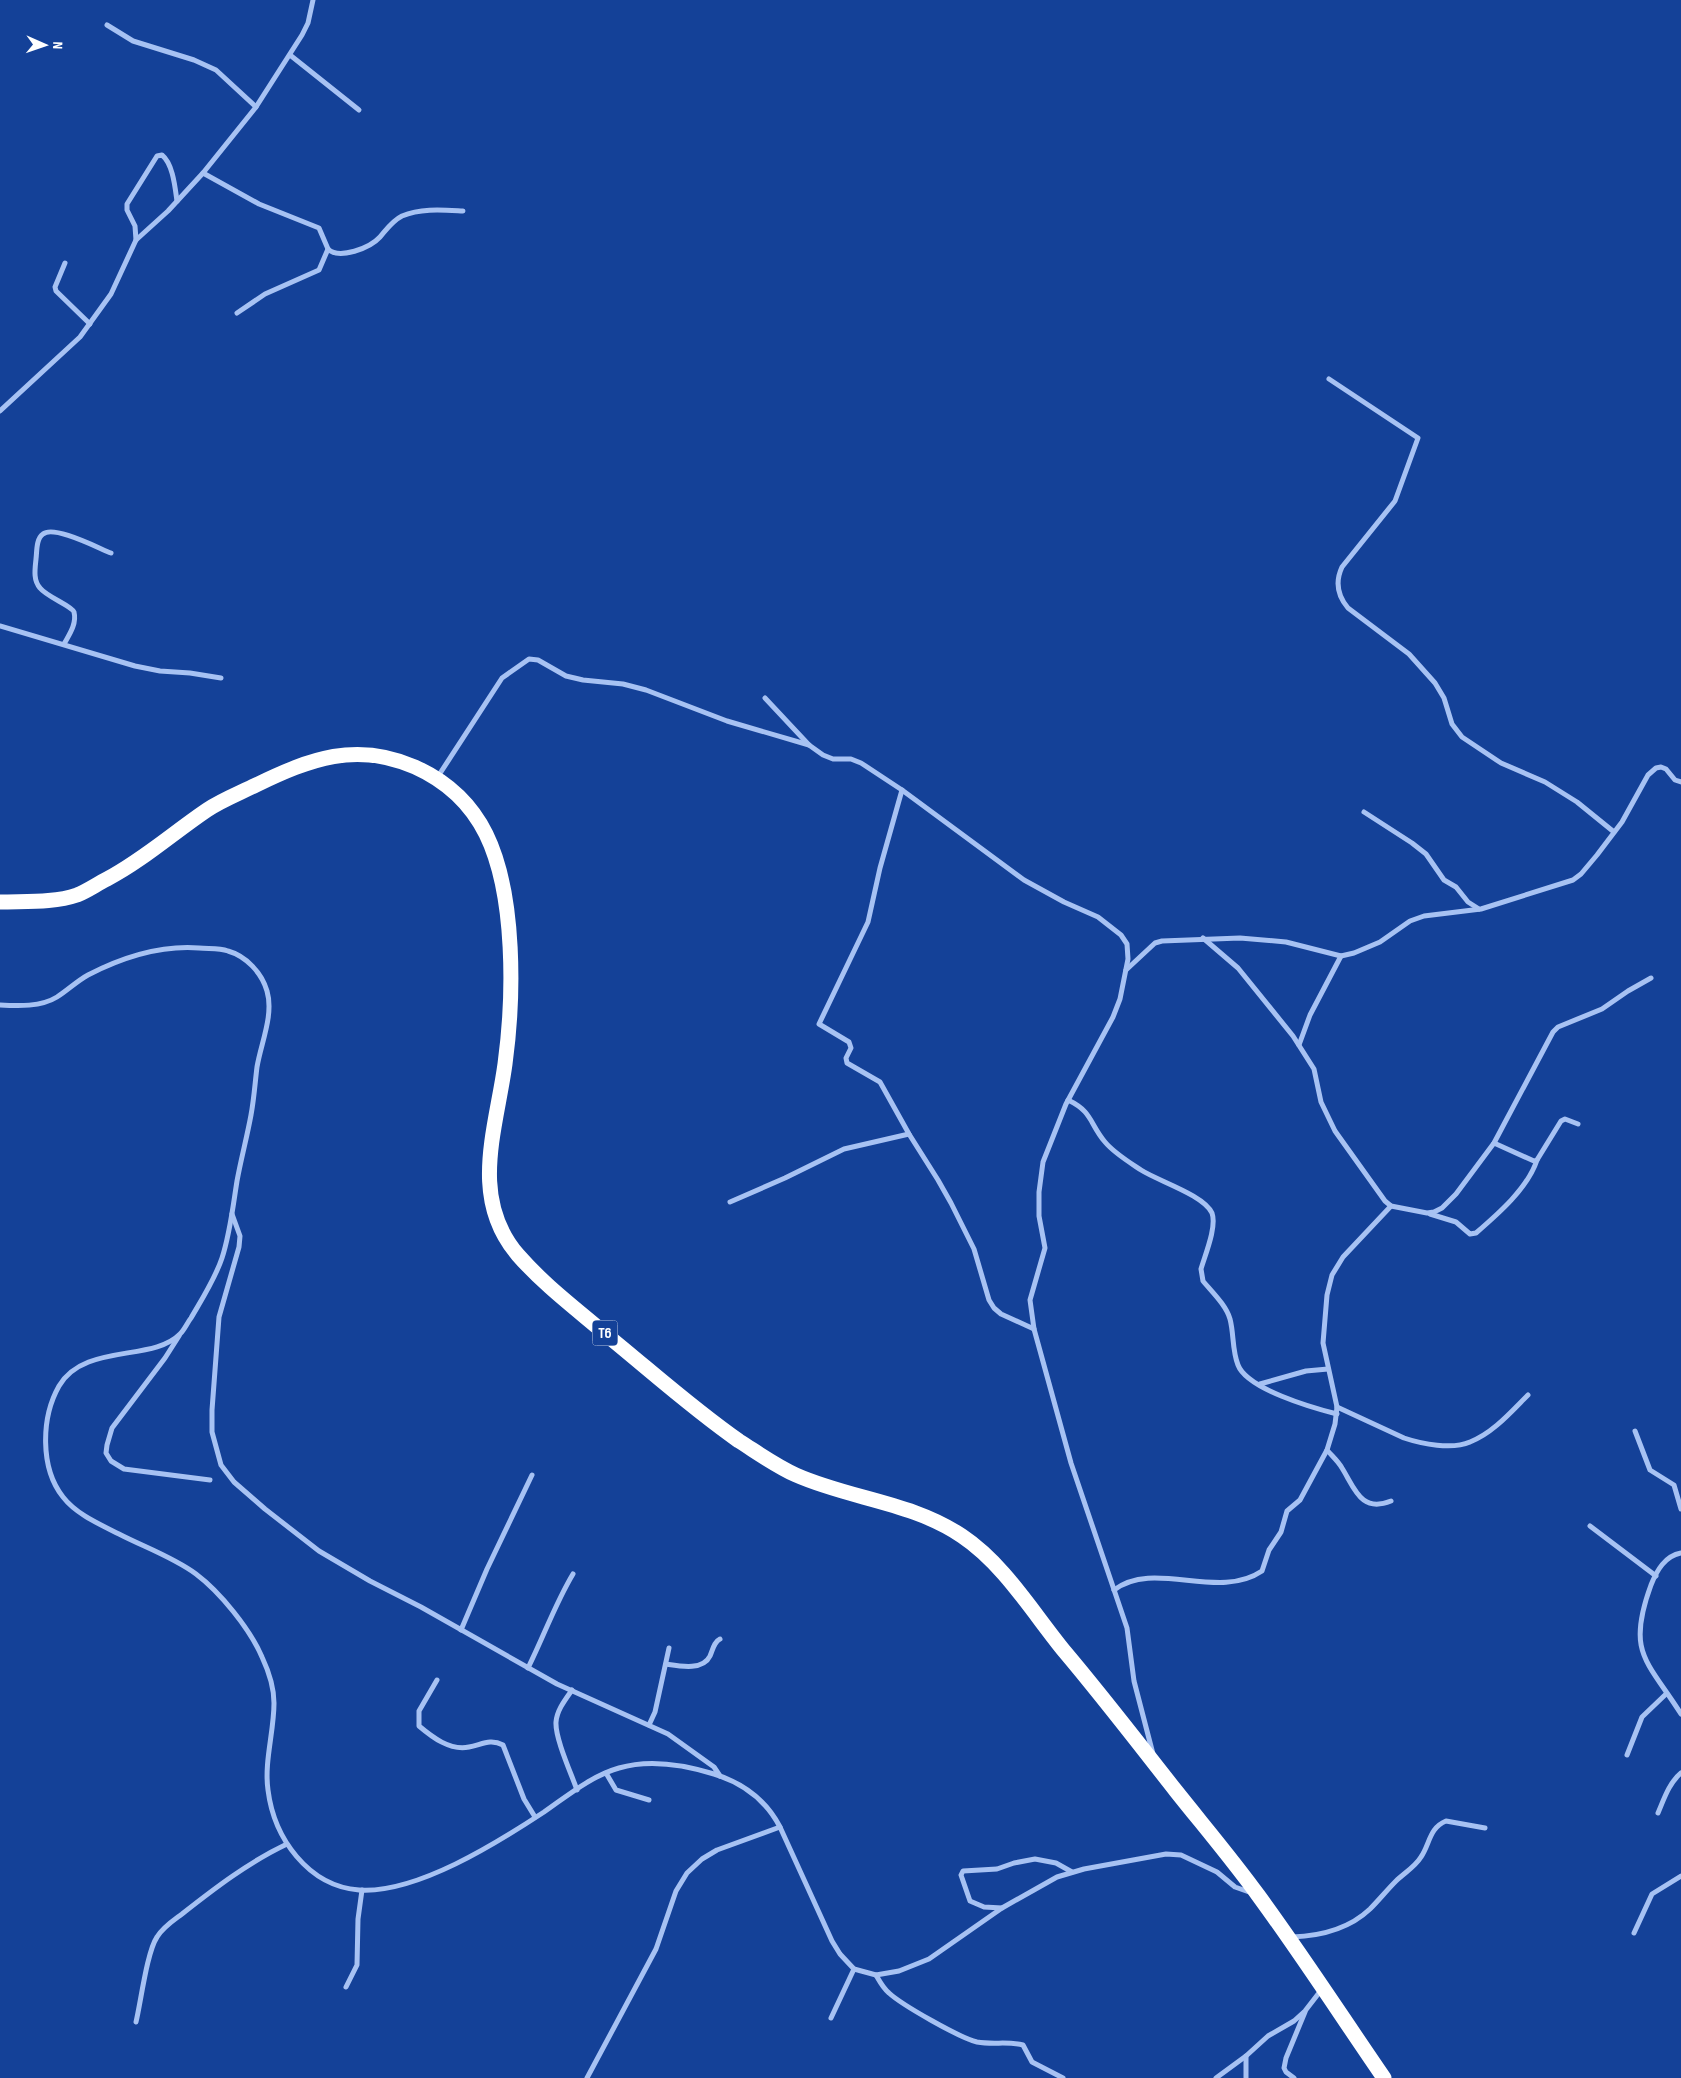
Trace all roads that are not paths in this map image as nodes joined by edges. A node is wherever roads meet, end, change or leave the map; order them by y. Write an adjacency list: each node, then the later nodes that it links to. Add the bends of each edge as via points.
1 (313, 0): 3 (street, via 308,24)
2 (106, 24): 4 (street, via 134,41 216,70)
3 (290, 55): 4 (street); 5 (street)
4 (256, 108): 6 (street)
5 (359, 110)
6 (203, 173): 7 (street); 10 (street, via 259,204 319,228)
7 (177, 201): 9 (street); 9 (street, via 166,159 162,155 157,156 128,204)
8 (463, 211): 10 (street, via 408,214 386,228 379,238 353,252 338,254)
9 (136, 240): 13 (street, via 111,294)
10 (328, 249): 12 (street, via 319,270 264,294)
11 (65, 264): 13 (street, via 56,291)
12 (237, 313)
13 (90, 324): 15 (street, via 66,351)
14 (1329, 379): 26 (street, via 1418,438 1395,501 1342,567 1337,578 1341,600 1409,654 1435,683 1444,698 1452,724 1462,737 1501,763 1545,782 1577,802)
15 (0, 411)
16 (111, 552): 18 (street, via 64,533 50,530 42,534 38,542 35,578 50,597 74,612 73,629)
17 (0, 626): 18 (street)
18 (64, 644): 19 (street, via 160,671)
19 (220, 678)
20 (765, 698): 21 (street)
21 (809, 746): 22 (street, via 727,721 646,690 566,676 538,660 529,659 502,678); 24 (street, via 833,759 860,763)
22 (437, 779): 27 (highway, T6, via 401,762 368,755 314,759 211,807 120,872 76,896); 73 (highway, T6, via 457,793 488,838 499,870 505,904 510,958 510,1014 489,1156 494,1215 507,1241 551,1287 668,1386 762,1456 790,1473 820,1485 927,1516 965,1538 1001,1572)
23 (1681, 782): 26 (street, via 1666,769 1656,768 1648,775)
24 (902, 790): 31 (street, via 1024,880 1098,917 1121,935 1128,949); 37 (street, via 868,922 819,1024 849,1042 851,1048 847,1062 880,1082)
25 (1364, 812): 28 (street, via 1426,854 1444,880)
26 (1614, 832): 28 (street, via 1582,874 1573,880)
27 (0, 902)
28 (1480, 909): 30 (street, via 1424,916 1410,921 1380,942)
29 (1203, 938): 30 (street, via 1286,942); 31 (street, via 1158,941); 34 (street, via 1238,968)
30 (1341, 956): 34 (street, via 1310,1015)
31 (1125, 971): 35 (street, via 1113,1017)
32 (1651, 978): 38 (street, via 1602,1009 1555,1030)
33 (0, 1004): 43 (street, via 53,1000 81,979 113,962 150,951 173,947 231,951 244,958 257,970 269,998)
34 (1299, 1045): 41 (street, via 1314,1069 1321,1102 1335,1131)
35 (1068, 1100): 44 (street, via 1044,1162 1040,1185 1039,1216 1045,1248 1030,1300); 47 (street, via 1086,1111 1105,1142 1124,1158 1142,1171 1182,1190 1211,1212 1213,1227 1201,1269 1203,1281 1230,1319 1238,1367)
36 (1578, 1124): 39 (street, via 1568,1119 1561,1120)
37 (909, 1134): 40 (street, via 844,1149); 44 (street, via 938,1180 974,1249 994,1308)
38 (1494, 1143): 39 (street); 42 (street, via 1456,1194 1442,1208)
39 (1537, 1160): 42 (street, via 1530,1177 1509,1204 1476,1234 1470,1234 1456,1222)
40 (730, 1202)
41 (1391, 1206): 42 (street); 46 (street, via 1342,1257 1332,1275 1324,1333)
42 (1427, 1213)
43 (232, 1214): 45 (street, via 222,1257 208,1290); 62 (street, via 240,1236 239,1247 218,1317 212,1410 212,1432 221,1465 234,1482 319,1551)
44 (1034, 1328): 61 (street, via 1071,1463)
45 (179, 1336): 54 (street, via 112,1428 106,1453 111,1461 124,1469); 83 (street, via 160,1346 87,1363 64,1378 51,1405 48,1422 46,1440 50,1470 59,1492 68,1503 98,1524 196,1574 216,1593 260,1651 275,1700 268,1791 273,1813)
46 (1328, 1369): 47 (street, via 1306,1371); 49 (street)
47 (1260, 1384): 50 (street, via 1286,1398)
48 (1528, 1395): 49 (street, via 1497,1425 1470,1442 1453,1446 1404,1438)
49 (1338, 1407): 50 (street)
50 (1337, 1414): 52 (street)
51 (1634, 1431): 56 (street, via 1650,1470 1674,1485)
52 (1326, 1450): 55 (street, via 1335,1458 1360,1498 1376,1505); 61 (street, via 1300,1500 1287,1511 1281,1532 1269,1550 1264,1567 1257,1574 1216,1582 1160,1578 1130,1580)
53 (532, 1475): 62 (street)
54 (210, 1480)
55 (1391, 1501)
56 (1681, 1509)
57 (1590, 1526): 60 (street)
58 (1681, 1553): 60 (street, via 1671,1555)
59 (573, 1574): 66 (street, via 551,1614 547,1630)
60 (1656, 1576): 69 (street, via 1644,1606 1640,1635 1647,1663)
61 (1114, 1590): 73 (street, via 1127,1628 1134,1681)
62 (461, 1630): 66 (street)
63 (720, 1639): 65 (street, via 702,1665 682,1667)
64 (669, 1648): 65 (street)
65 (666, 1664): 71 (street)
66 (528, 1668): 68 (street)
67 (437, 1680): 80 (street, via 419,1711 419,1726 429,1735 452,1746 468,1747 491,1741 503,1744 521,1792)
68 (572, 1690): 71 (street); 77 (street, via 562,1703 556,1721)
69 (1666, 1694): 70 (street); 72 (street, via 1642,1717)
70 (1681, 1714)
71 (649, 1725): 76 (street, via 680,1742 714,1767)
72 (1627, 1755)
73 (1157, 1767): 87 (highway, T6)
74 (606, 1773): 76 (street, via 618,1768 656,1764); 77 (street); 78 (street, via 616,1790)
75 (1681, 1773): 79 (street, via 1668,1790)
76 (720, 1776): 81 (street, via 748,1789 762,1800)
77 (577, 1790): 80 (street)
78 (649, 1800)
79 (1658, 1814)
80 (535, 1818): 86 (street, via 494,1844 414,1882)
81 (780, 1827): 91 (street, via 832,1941); 99 (street, via 717,1850 687,1873 676,1891 656,1949)
82 (1485, 1828): 90 (street, via 1446,1821 1440,1824 1432,1832 1416,1864 1359,1918 1324,1934)
83 (287, 1844): 86 (street, via 304,1866 321,1877 345,1888); 97 (street, via 229,1878 157,1936)
84 (1072, 1872): 87 (street, via 1166,1854 1182,1855 1217,1872 1235,1887); 88 (street); 88 (street, via 1056,1863 1034,1859 997,1869 963,1871 970,1901 984,1907)
85 (1681, 1876): 89 (street, via 1652,1894)
86 (362, 1890): 93 (street, via 358,1964)
87 (1257, 1894): 90 (highway, T6)
88 (1002, 1908): 92 (street, via 929,1959 899,1971)
89 (1634, 1933)
90 (1287, 1937): 94 (highway, T6)
91 (854, 1969): 92 (street); 96 (street)
92 (876, 1974): 100 (street, via 897,2000 977,2042 1023,2045 1032,2062)
93 (346, 1987)
94 (1322, 1988): 95 (street); 104 (highway, T6)
95 (1305, 2011): 98 (street, via 1268,2036); 103 (street, via 1284,2063 1286,2072)
96 (831, 2018)
97 (136, 2022)
98 (1246, 2056): 101 (street); 102 (street)
99 (586, 2078)
100 (1063, 2078)
101 (1216, 2078)
102 (1246, 2078)
103 (1294, 2078)
104 (1384, 2078)

